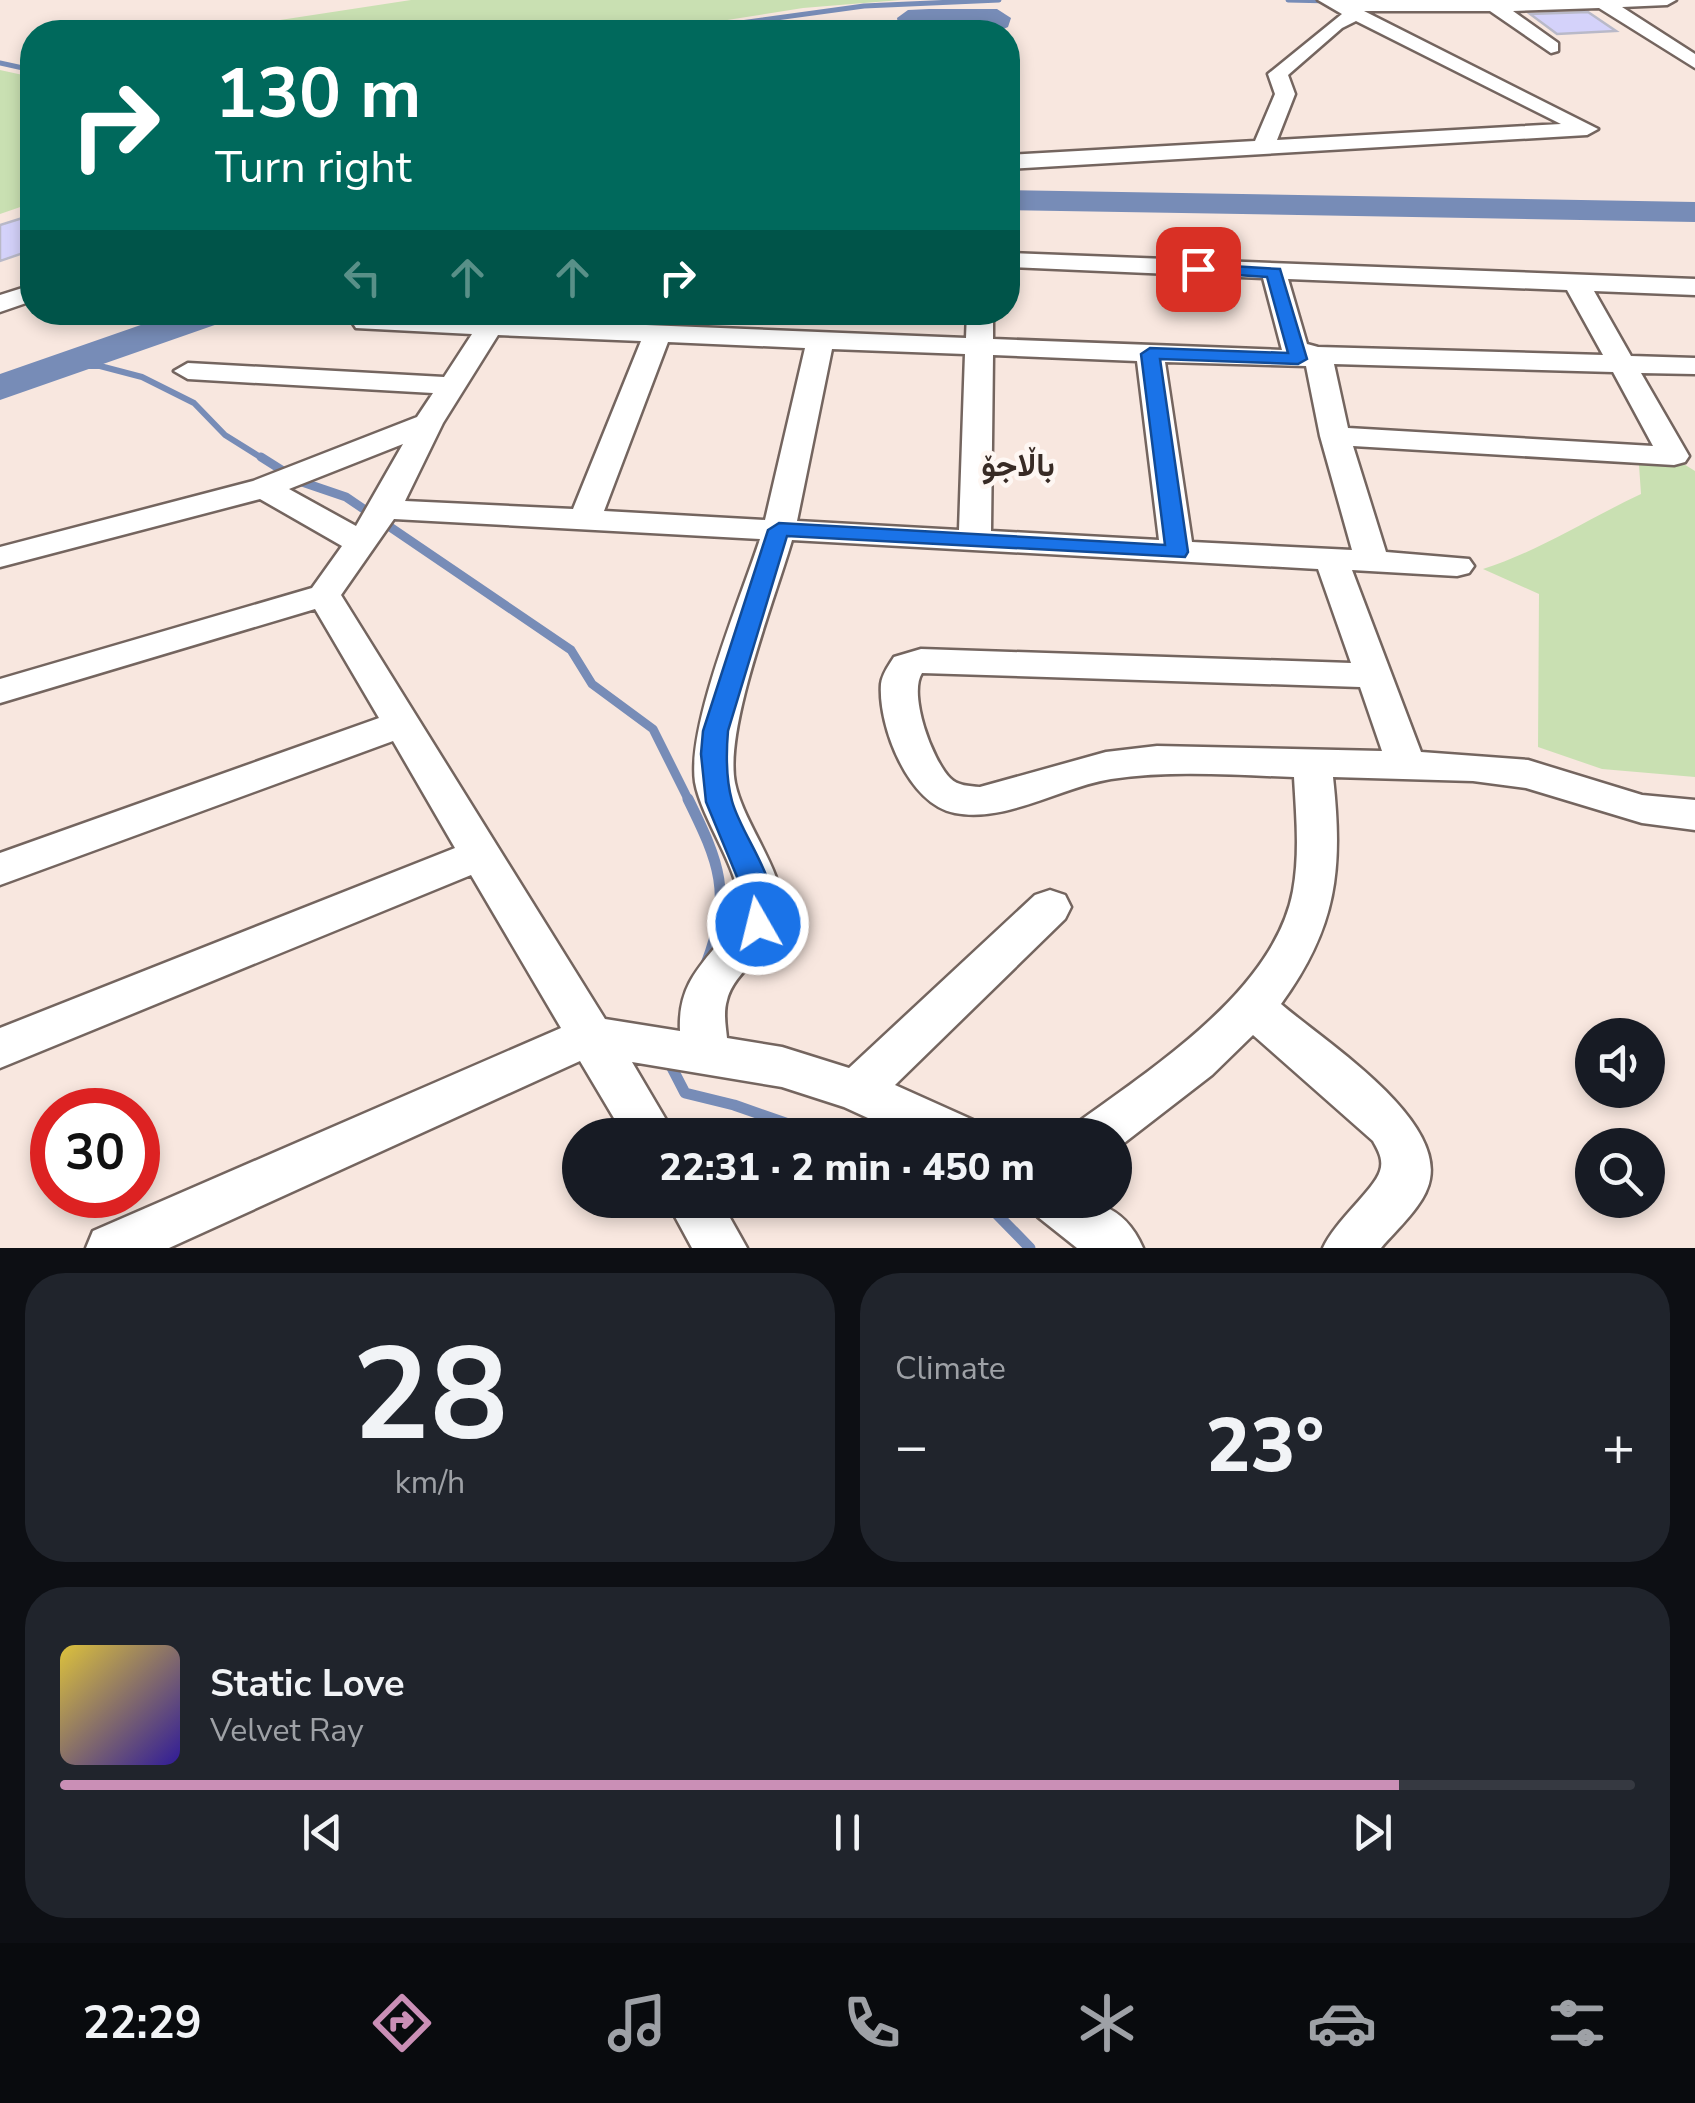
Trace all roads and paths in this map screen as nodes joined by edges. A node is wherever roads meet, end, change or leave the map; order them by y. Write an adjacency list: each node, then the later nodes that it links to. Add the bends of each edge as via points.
1 (1668, 0): 2 (street)
2 (1603, 3): 4 (street); 6 (street)
3 (1337, 6): 4 (street); 7 (street, via 1336,24 1278,74 1285,94); 7 (street, via 1588,128)
4 (1493, 6): 5 (street)
5 (1552, 47)
6 (1695, 62)
7 (1264, 146): 8 (street)
8 (1020, 161)
9 (1020, 261): 10 (street)
10 (1274, 273): 11 (street); 20 (street)
11 (1576, 284): 12 (street); 21 (street)
12 (1695, 287)
13 (460, 325): 15 (street)
14 (980, 325): 18 (street)
15 (491, 326): 16 (street); 24 (street)
16 (658, 332): 17 (street); 29 (street)
17 (820, 340): 18 (street); 30 (street)
18 (980, 347): 19 (street); 31 (street)
19 (1150, 354): 20 (street); 33 (street)
20 (1304, 354): 21 (street); 26 (street)
21 (1621, 364): 22 (street); 26 (street, via 1674,456)
22 (1695, 366)
23 (188, 371): 24 (street)
24 (452, 386): 25 (street)
25 (428, 423): 27 (street); 28 (street)
26 (1336, 436): 36 (street)
27 (264, 488): 32 (street); 34 (street)
28 (384, 508): 29 (street); 32 (street)
29 (585, 519): 30 (street)
30 (779, 530): 31 (street); 51 (street, via 714,754 719,802 758,890 761,913 752,935 706,990)
31 (976, 539): 33 (street)
32 (360, 542): 38 (street)
33 (1177, 552): 35 (street)
34 (0, 557)
35 (1331, 559): 36 (street); 39 (street)
36 (1372, 561): 37 (street)
37 (1457, 566)
38 (324, 595): 40 (street); 41 (street)
39 (1376, 676): 42 (street, via 921,661 899,674 903,722 918,760 935,787 955,799 980,801 1132,762); 43 (street)
40 (0, 691)
41 (402, 724): 45 (street); 46 (street)
42 (1312, 764): 43 (street); 48 (street, via 1314,897 1288,958)
43 (1407, 766): 44 (street, via 1500,769 1612,802)
44 (1695, 816)
45 (479, 855): 49 (street); 50 (street)
46 (0, 869)
47 (1050, 908): 52 (street)
48 (1250, 1005): 55 (street, via 1195,1060); 61 (street, via 1390,1126 1405,1153 1405,1180)
49 (588, 1036): 51 (street); 53 (street); 58 (street)
50 (0, 1048)
51 (705, 1052): 52 (street)
52 (857, 1090): 54 (street)
53 (639, 1118)
54 (919, 1118)
55 (1120, 1118)
56 (702, 1218): 59 (street)
57 (1078, 1218): 60 (street)
58 (112, 1248)
59 (720, 1248)
60 (1116, 1248)
61 (1348, 1248)

